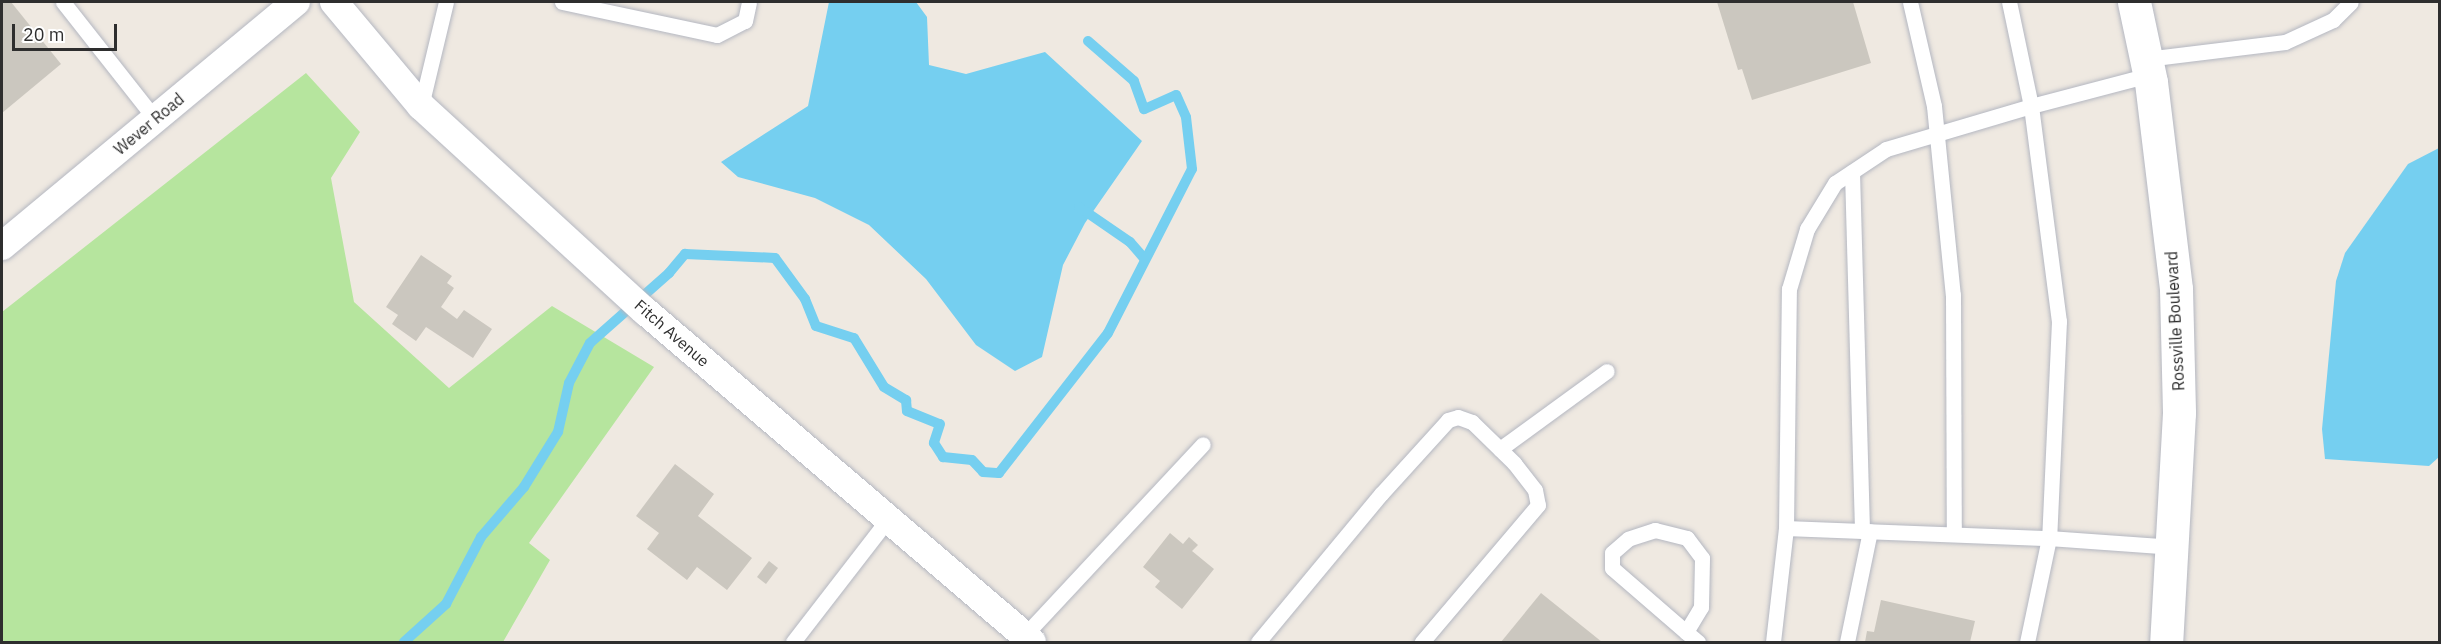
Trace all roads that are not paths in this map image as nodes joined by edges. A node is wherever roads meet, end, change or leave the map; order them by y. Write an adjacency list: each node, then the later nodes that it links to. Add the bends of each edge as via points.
1 (63, 2): 14 (lane)
2 (296, 2): 14 (street, Wever Road)
3 (334, 2): 12 (street, Fitch Avenue)
4 (446, 2): 12 (lane)
5 (562, 2): 6 (lane, via 717,35 745,21)
6 (749, 2)
7 (1910, 2): 15 (lane)
8 (2009, 2): 13 (lane)
9 (2134, 2): 11 (main road, Rossville Boulevard)
10 (2351, 2): 11 (lane, via 2333,20 2285,42)
11 (2148, 67): 13 (lane); 26 (main road, Rossville Boulevard, via 2176,289 2179,413)
12 (421, 106): 21 (street, Fitch Avenue, via 645,311)
13 (2031, 106): 15 (lane); 25 (lane, via 2059,321)
14 (154, 119): 17 (street, Wever Road)
15 (1937, 134): 16 (lane, via 1886,149); 24 (lane, via 1953,295)
16 (1851, 172): 22 (lane, via 1834,183 1807,229 1788,289); 23 (lane)
17 (2, 246)
18 (1607, 371): 20 (lane)
19 (1203, 444): 28 (lane)
20 (1500, 449): 30 (lane, via 1472,422 1458,417 1448,420); 31 (lane, via 1535,490 1538,505)
21 (888, 519): 28 (street, Fitch Avenue); 29 (lane)
22 (1786, 528): 23 (lane); 33 (lane)
23 (1866, 531): 24 (lane); 34 (lane)
24 (1954, 534): 25 (lane)
25 (2049, 538): 26 (lane); 35 (lane)
26 (2174, 547): 36 (main road, Rossville Boulevard)
27 (1686, 632): 27 (lane, via 1701,607 1702,558 1687,538 1666,532 1655,530 1628,539 1612,553 1612,568); 32 (lane)
28 (1028, 639)
29 (793, 642)
30 (1258, 642)
31 (1422, 642)
32 (1698, 642)
33 (1773, 642)
34 (1847, 642)
35 (2027, 642)
36 (2166, 642)

